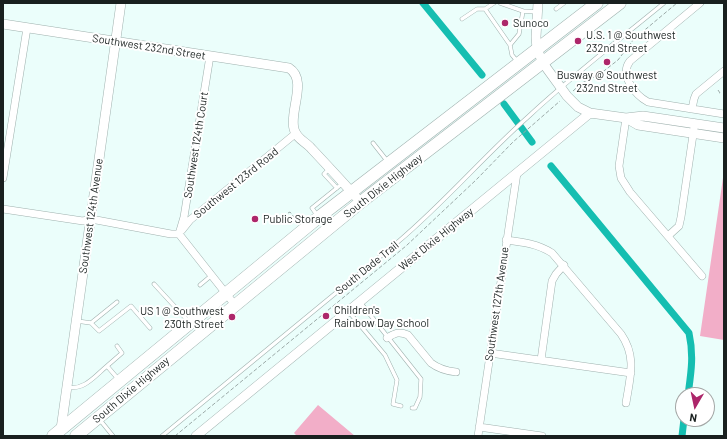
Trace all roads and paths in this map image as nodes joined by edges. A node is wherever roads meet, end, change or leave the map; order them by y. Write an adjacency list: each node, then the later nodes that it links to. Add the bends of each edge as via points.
1 (121, 3): 18 (street, Southwest 124th Avenue)
2 (494, 3): 12 (lane)
3 (500, 3): 14 (lane)
4 (564, 3): 13 (lane)
5 (608, 3): 23 (highway, via 555,42 543,55)
6 (620, 3): 23 (highway, South Dixie Highway)
7 (664, 3): 27 (lane)
8 (677, 3): 26 (path, via 634,39 618,60)
9 (700, 3): 32 (street, via 630,61 625,72 630,83 646,101)
10 (591, 5): 20 (highway, South Dixie Highway)
11 (538, 7): 14 (lane); 20 (street)
12 (485, 9): 15 (lane, via 477,9); 19 (lane)
13 (556, 9)
14 (523, 11): 19 (lane, via 519,34)
15 (462, 19)
16 (3, 24): 17 (street, Southwest 232nd Street)
17 (27, 28): 18 (street, Southwest 232nd Street); 45 (street)
18 (115, 41): 21 (street, Southwest 232nd Street); 52 (street, Southwest 124th Avenue)
19 (510, 45): 22 (lane, via 512,55)
20 (537, 49): 22 (highway, South Dixie Highway); 23 (street); 37 (highway, via 532,62 468,109)
21 (210, 56): 39 (street, Southwest 232nd Street, via 286,67 294,72 298,85 292,122); 47 (street, Southwest 124th Court)
22 (518, 63): 43 (highway, South Dixie Highway)
23 (543, 63): 27 (street); 37 (highway, South Dixie Highway)
24 (724, 71): 32 (street, via 696,94)
25 (590, 76): 26 (path)
26 (588, 81): 28 (path)
27 (561, 88): 33 (street, via 575,105); 89 (lane, via 507,136 404,237)
28 (574, 90)
29 (718, 90): 30 (path)
30 (718, 94)
31 (559, 102): 90 (path, South Dade Trail, via 513,142 480,177 406,246)
32 (692, 109): 34 (street)
33 (590, 113): 35 (street); 44 (street, West Dixie Highway)
34 (724, 114)
35 (626, 118): 36 (street, via 643,116); 40 (street, via 638,125); 55 (street, via 619,164 620,176 641,206)
36 (695, 123): 38 (street); 40 (street)
37 (458, 128): 48 (highway, South Dixie Highway)
38 (724, 128)
39 (296, 134): 46 (street, via 330,168); 50 (street, Southwest 123rd Road)
40 (693, 134): 41 (street); 55 (street, via 679,226)
41 (724, 138)
42 (373, 143): 43 (lane)
43 (389, 163): 46 (highway, South Dixie Highway)
44 (517, 173): 56 (street, Southwest 127th Avenue); 64 (street, West Dixie Highway)
45 (3, 178)
46 (344, 188): 48 (street); 62 (highway, South Dixie Highway, via 330,201 319,217)
47 (187, 201): 50 (street, via 194,209); 54 (street, Southwest 124th Court)
48 (361, 202): 65 (highway, South Dixie Highway)
49 (3, 209): 52 (street, via 83,221)
50 (203, 209): 54 (street, Southwest 123rd Road)
51 (288, 213): 53 (path, via 290,212)
52 (91, 219): 54 (street); 67 (street, Southwest 124th Avenue)
53 (298, 222)
54 (179, 234): 58 (street)
55 (668, 236): 59 (street)
56 (506, 240): 57 (street, via 542,247); 73 (street, Southwest 127th Avenue)
57 (564, 265): 74 (street, via 552,281); 78 (street, via 626,341 630,353)
58 (212, 275): 61 (lane); 62 (street)
59 (702, 276)
60 (154, 284): 69 (lane)
61 (200, 285)
62 (226, 293): 65 (street); 69 (highway, South Dixie Highway)
63 (118, 302): 68 (lane)
64 (359, 302): 66 (street, West Dixie Highway); 71 (lane)
65 (235, 305): 84 (highway, South Dixie Highway)
66 (348, 311): 82 (lane, via 385,355 396,380 393,404); 91 (street, West Dixie Highway)
67 (76, 320): 68 (lane); 80 (street, Southwest 124th Avenue)
68 (91, 323): 70 (lane, via 99,331 131,306)
69 (190, 323): 75 (highway, South Dixie Highway)
70 (150, 328)
71 (387, 338): 77 (street, via 398,332 408,336 431,363 441,369); 83 (lane, via 421,379 420,397 415,408)
72 (117, 346): 76 (lane, via 122,353)
73 (490, 353): 74 (street); 85 (street, Southwest 127th Avenue)
74 (541, 360): 78 (street)
75 (139, 365): 79 (highway, South Dixie Highway); 87 (highway, via 130,383 77,425 74,429)
76 (107, 366): 79 (lane); 80 (lane, via 83,387)
77 (456, 372)
78 (631, 373): 81 (street)
79 (120, 381): 86 (highway, South Dixie Highway)
80 (67, 387): 86 (street, Southwest 124th Avenue)
81 (626, 403)
82 (401, 406)
83 (412, 408)
84 (98, 418): 87 (highway, South Dixie Highway); 88 (lane)
85 (479, 427): 92 (street, Southwest 127th Avenue); 93 (street)
86 (57, 433)
87 (75, 436)
88 (113, 436)
89 (162, 436)
90 (175, 436)
91 (196, 436)
92 (478, 436)
93 (542, 436)

